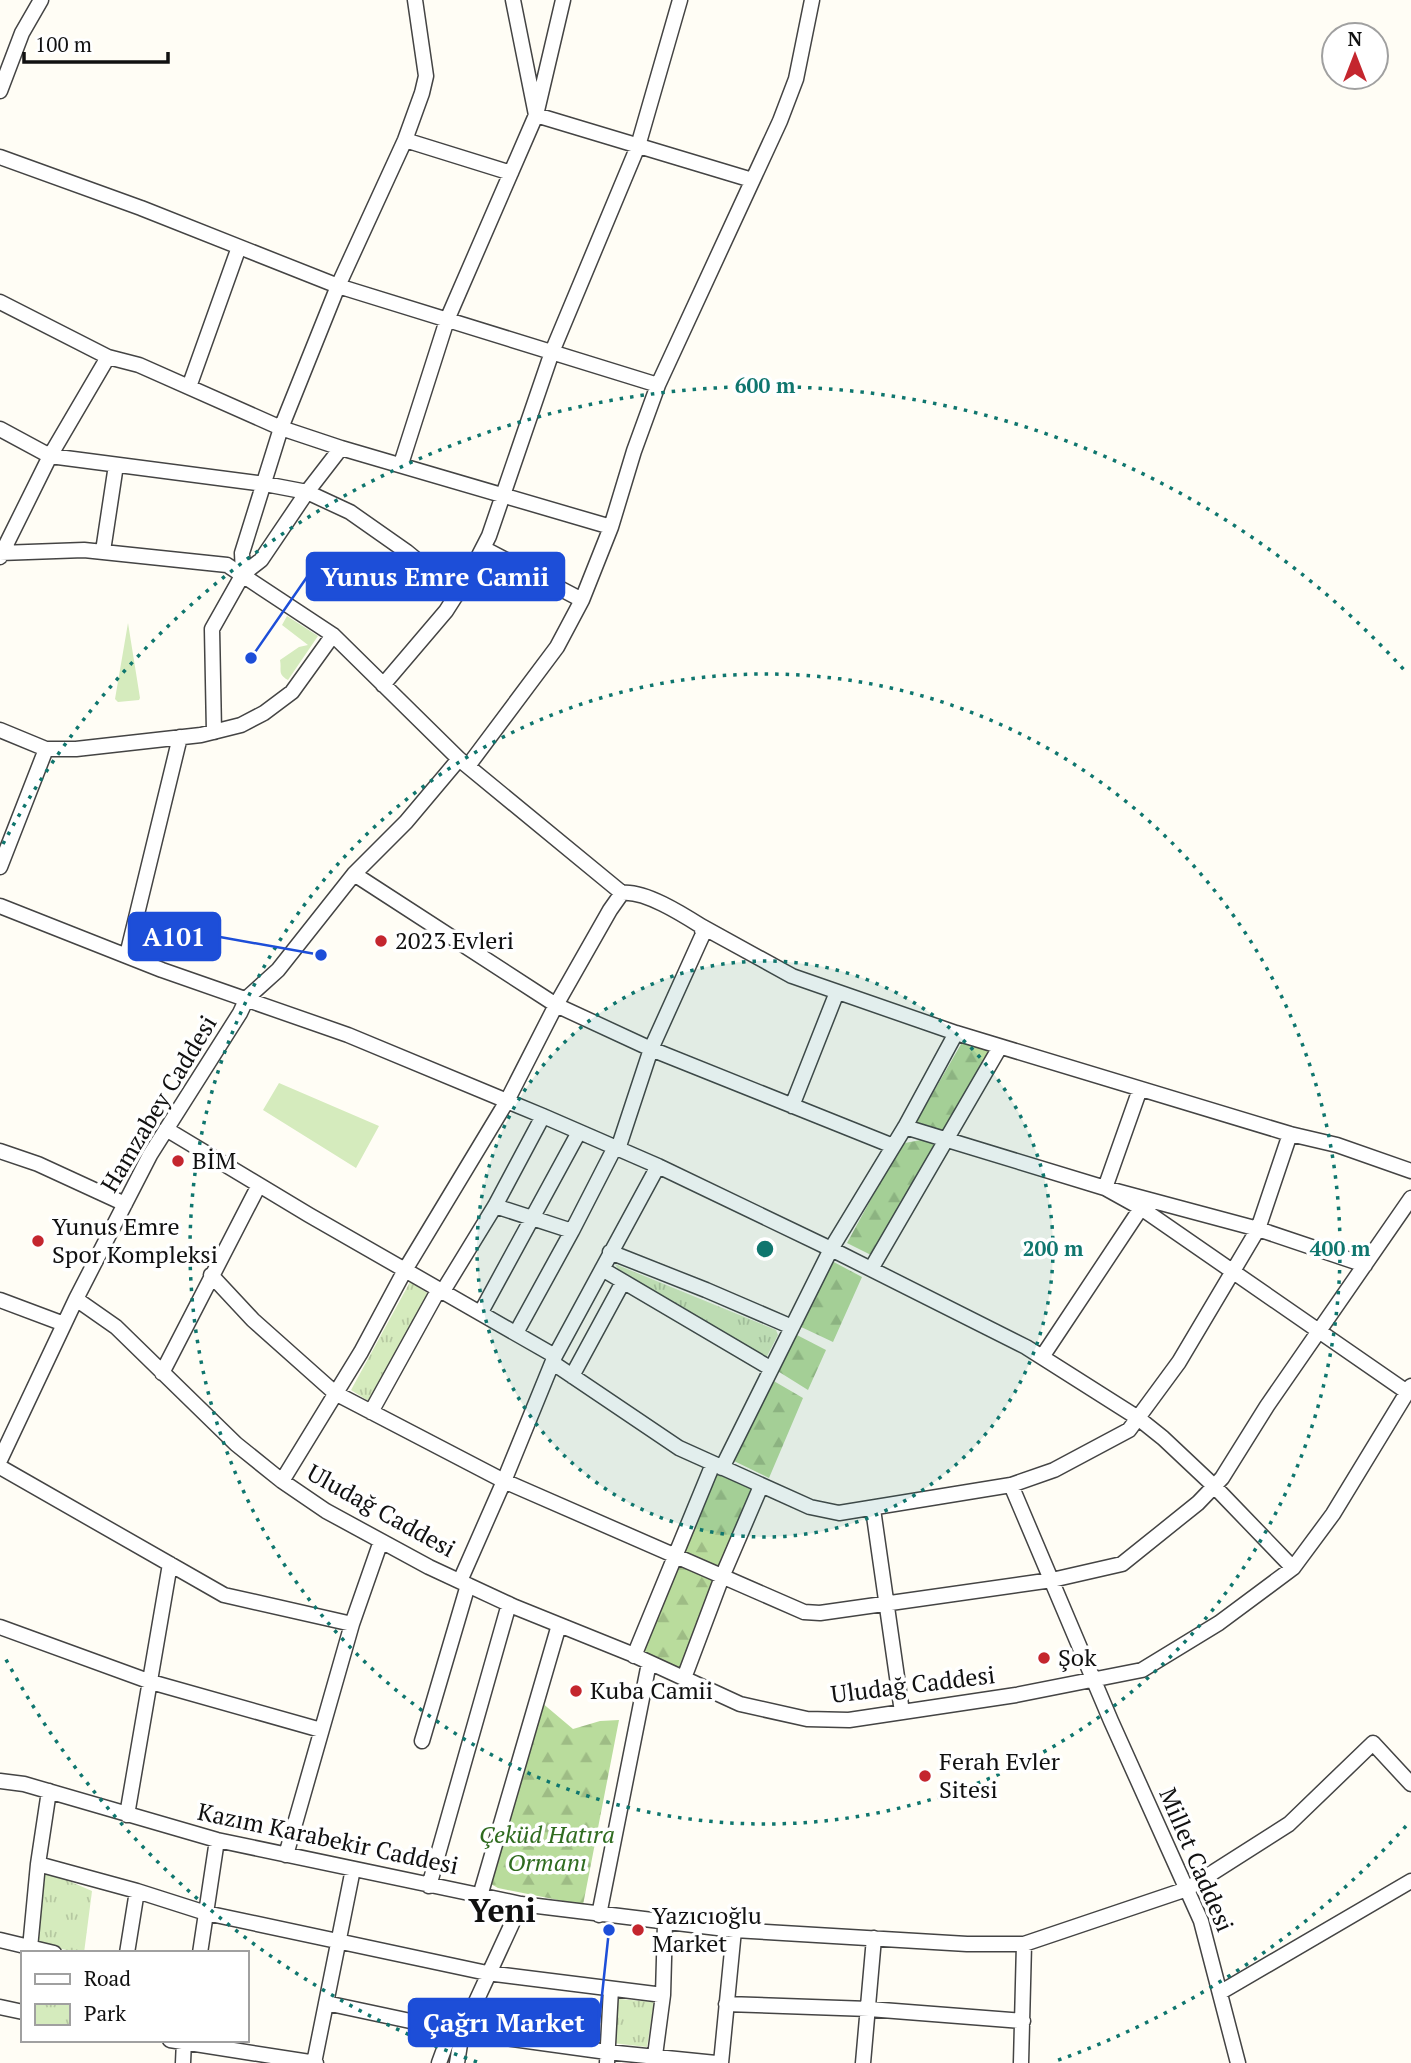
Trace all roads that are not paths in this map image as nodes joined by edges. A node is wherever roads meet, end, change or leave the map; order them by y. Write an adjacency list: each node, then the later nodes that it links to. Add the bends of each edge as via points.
1 (41, 0): 7 (street, via 22,33)
2 (415, 0): 9 (street, via 426,76)
3 (513, 0): 8 (street)
4 (563, 0): 8 (street)
5 (680, 0): 10 (street)
6 (812, 0): 13 (street, Hamzabey Caddesi, via 796,79)
7 (0, 91)
8 (536, 116): 10 (street); 12 (street)
9 (405, 140): 12 (street); 15 (street)
10 (638, 146): 13 (street); 18 (street)
11 (0, 157): 14 (street)
12 (511, 173): 17 (street)
13 (752, 180): 20 (street, Hamzabey Caddesi)
14 (239, 247): 15 (street); 21 (street)
15 (338, 286): 17 (street); 22 (street)
16 (0, 302): 19 (street)
17 (447, 320): 18 (street); 26 (street)
18 (552, 352): 20 (street); 30 (street)
19 (108, 357): 21 (street); 25 (street)
20 (658, 385): 31 (street, Hamzabey Caddesi)
21 (189, 387): 22 (street)
22 (281, 428): 24 (street); 28 (street)
23 (0, 429): 25 (street)
24 (341, 448): 26 (street); 29 (street)
25 (50, 456): 27 (street); 34 (street)
26 (401, 464): 30 (street)
27 (116, 465): 28 (street); 33 (street)
28 (265, 484): 29 (street); 35 (street, via 242,553)
29 (307, 492): 35 (street, via 261,560); 36 (street, via 350,512)
30 (504, 495): 31 (street); 32 (street)
31 (611, 527): 37 (street, Hamzabey Caddesi)
32 (483, 548): 36 (street); 37 (street)
33 (103, 551): 34 (street); 35 (street, via 227,565)
34 (0, 554)
35 (243, 574): 38 (street); 41 (street, via 212,629)
36 (458, 594): 39 (street)
37 (582, 600): 44 (street, Hamzabey Caddesi, via 557,646)
38 (333, 635): 39 (street); 41 (street, via 292,692 241,725)
39 (383, 685): 44 (street)
40 (0, 730): 43 (street)
41 (214, 732): 42 (street)
42 (180, 737): 43 (street, via 76,750); 50 (street)
43 (46, 749): 45 (street)
44 (464, 762): 46 (street, Hamzabey Caddesi); 47 (street)
45 (0, 866)
46 (354, 874): 52 (street, Hamzabey Caddesi, via 278,970); 53 (street)
47 (622, 892): 49 (street, via 632,891); 53 (street)
48 (0, 906): 50 (street)
49 (701, 926): 51 (street, via 792,976); 56 (street, via 703,934)
50 (127, 955): 52 (street)
51 (837, 992): 54 (street); 59 (street)
52 (247, 998): 58 (street); 62 (street, Hamzabey Caddesi)
53 (556, 1005): 56 (street); 58 (street)
54 (956, 1033): 55 (street); 61 (street)
55 (1000, 1047): 57 (street); 65 (street)
56 (651, 1049): 59 (street); 67 (street)
57 (1140, 1089): 64 (street); 72 (street)
58 (507, 1101): 60 (street); 85 (street)
59 (792, 1106): 66 (street)
60 (543, 1116): 63 (street); 75 (street)
61 (905, 1128): 65 (street); 66 (street)
62 (166, 1129): 71 (street); 74 (street, Hamzabey Caddesi)
63 (579, 1132): 67 (street); 77 (street)
64 (1290, 1133): 70 (street); 78 (street)
65 (946, 1140): 72 (street); 84 (street)
66 (892, 1146): 80 (street)
67 (617, 1148): 69 (street); 79 (street)
68 (0, 1151): 74 (street)
69 (659, 1166): 80 (street); 81 (street)
70 (1411, 1171)
71 (259, 1185): 85 (street); 87 (street)
72 (1105, 1188): 76 (street); 78 (street)
73 (1411, 1198): 82 (street)
74 (125, 1204): 90 (street, Hamzabey Caddesi)
75 (495, 1206): 77 (street); 89 (street)
76 (1141, 1208): 86 (street); 97 (street)
77 (533, 1218): 79 (street); 92 (street)
78 (1258, 1229): 82 (street); 86 (street)
79 (572, 1231): 96 (street)
80 (831, 1249): 84 (street); 94 (street)
81 (610, 1252): 83 (street); 94 (street)
82 (1365, 1265): 95 (street)
83 (602, 1269): 88 (street); 98 (street)
84 (871, 1269): 97 (street)
85 (405, 1270): 89 (street); 103 (street)
86 (1234, 1272): 95 (street); 105 (street)
87 (211, 1275): 100 (street); 103 (street)
88 (623, 1282): 99 (street); 101 (street)
89 (441, 1290): 92 (street); 104 (street)
90 (76, 1299): 93 (street, Hamzabey Caddesi); 100 (street, Uludağ Caddesi, via 116,1327)
91 (0, 1300): 93 (street)
92 (481, 1312): 96 (street)
93 (64, 1324): 106 (street, Hamzabey Caddesi)
94 (792, 1327): 99 (street)
95 (1318, 1331): 102 (street); 113 (street)
96 (516, 1333): 98 (street)
97 (1042, 1357): 105 (street)
98 (554, 1360): 101 (street); 110 (street)
99 (771, 1368): 107 (street)
100 (162, 1373): 109 (street, Uludağ Caddesi)
101 (572, 1376): 107 (street, via 679,1448)
102 (1409, 1389): 118 (street, Uludağ Caddesi, via 1334,1514)
103 (334, 1393): 104 (street); 109 (street)
104 (371, 1412): 110 (street)
105 (1138, 1418): 111 (street, via 1129,1430 1054,1470); 113 (street)
106 (0, 1460)
107 (718, 1466): 112 (street); 116 (street)
108 (0, 1467): 117 (street)
109 (282, 1481): 115 (street, Uludağ Caddesi)
110 (504, 1481): 116 (street); 121 (street)
111 (1011, 1485): 114 (street); 120 (street, Millet Caddesi)
112 (761, 1486): 114 (street, via 839,1513); 119 (street)
113 (1214, 1486): 118 (street); 120 (street, via 1122,1564)
114 (873, 1510): 123 (street)
115 (381, 1541): 121 (street, Uludağ Caddesi); 124 (street)
116 (674, 1556): 119 (street); 127 (street)
117 (170, 1564): 124 (street, via 224,1595); 131 (street)
118 (1293, 1568): 130 (street, Uludağ Caddesi, via 1219,1623 1142,1670)
119 (722, 1577): 123 (street, via 804,1612); 129 (street)
120 (1052, 1580): 123 (street); 130 (street, Millet Caddesi)
121 (464, 1583): 122 (street, Uludağ Caddesi); 134 (street)
122 (509, 1604): 125 (street, Uludağ Caddesi); 144 (street)
123 (886, 1605): 132 (street)
124 (352, 1624): 133 (street)
125 (559, 1625): 127 (street, Uludağ Caddesi); 147 (street)
126 (0, 1627): 131 (street)
127 (634, 1656): 128 (street, Uludağ Caddesi)
128 (649, 1663): 129 (street, Uludağ Caddesi); 150 (street)
129 (684, 1678): 132 (street, Uludağ Caddesi, via 740,1704 807,1719 849,1720)
130 (1095, 1680): 132 (street, Uludağ Caddesi); 145 (street, Millet Caddesi)
131 (151, 1682): 133 (street); 138 (street)
132 (902, 1712)
133 (321, 1730): 140 (street)
134 (422, 1741)
135 (0, 1781): 137 (street, Kazım Karabekir Caddesi)
136 (1411, 1784): 145 (street, Kazım Karabekir Caddesi, via 1373,1744 1289,1824)
137 (49, 1791): 138 (street, Kazım Karabekir Caddesi); 141 (street)
138 (127, 1815): 139 (street, Kazım Karabekir Caddesi)
139 (217, 1840): 140 (street, Kazım Karabekir Caddesi); 149 (street)
140 (286, 1855): 142 (street, Kazım Karabekir Caddesi)
141 (38, 1864): 146 (street); 157 (street)
142 (353, 1869): 144 (street, Kazım Karabekir Caddesi); 155 (street)
143 (1411, 1881): 163 (street)
144 (429, 1886): 147 (street, Kazım Karabekir Caddesi)
145 (1187, 1889): 156 (street, Kazım Karabekir Caddesi); 163 (street, Millet Caddesi)
146 (137, 1891): 149 (street); 159 (street)
147 (480, 1896): 148 (street, Kazım Karabekir Caddesi)
148 (521, 1904): 150 (street, Kazım Karabekir Caddesi); 161 (street)
149 (206, 1913): 155 (street); 160 (street)
150 (600, 1915): 151 (street, Kazım Karabekir Caddesi)
151 (665, 1923): 152 (street, Kazım Karabekir Caddesi); 164 (street)
152 (734, 1930): 153 (street, Kazım Karabekir Caddesi); 166 (street)
153 (874, 1938): 156 (street, Kazım Karabekir Caddesi); 168 (street)
154 (0, 1940): 157 (street)
155 (339, 1941): 161 (street); 165 (street)
156 (1024, 1944): 170 (street)
157 (30, 1948): 158 (street)
158 (44, 1951)
159 (127, 1951)
160 (200, 1951)
161 (487, 1973): 162 (street); 171 (street)
162 (611, 1989): 164 (street); 174 (street)
163 (1221, 1992): 176 (street, Millet Caddesi)
164 (663, 1995): 175 (street)
165 (326, 2003): 171 (street); 178 (street)
166 (726, 2004): 168 (street); 182 (street)
167 (0, 2007): 169 (street)
168 (869, 2009): 170 (street); 183 (street)
169 (21, 2012)
170 (1023, 2021): 184 (street)
171 (457, 2031): 174 (street); 179 (street); 180 (street)
172 (179, 2042): 177 (street)
173 (185, 2042): 178 (street)
174 (607, 2057): 175 (street)
175 (655, 2060): 181 (street)
176 (1232, 2062)
177 (183, 2063)
178 (315, 2063)
179 (439, 2063)
180 (457, 2063)
181 (716, 2063)
182 (721, 2063)
183 (863, 2063)
184 (1021, 2063)

